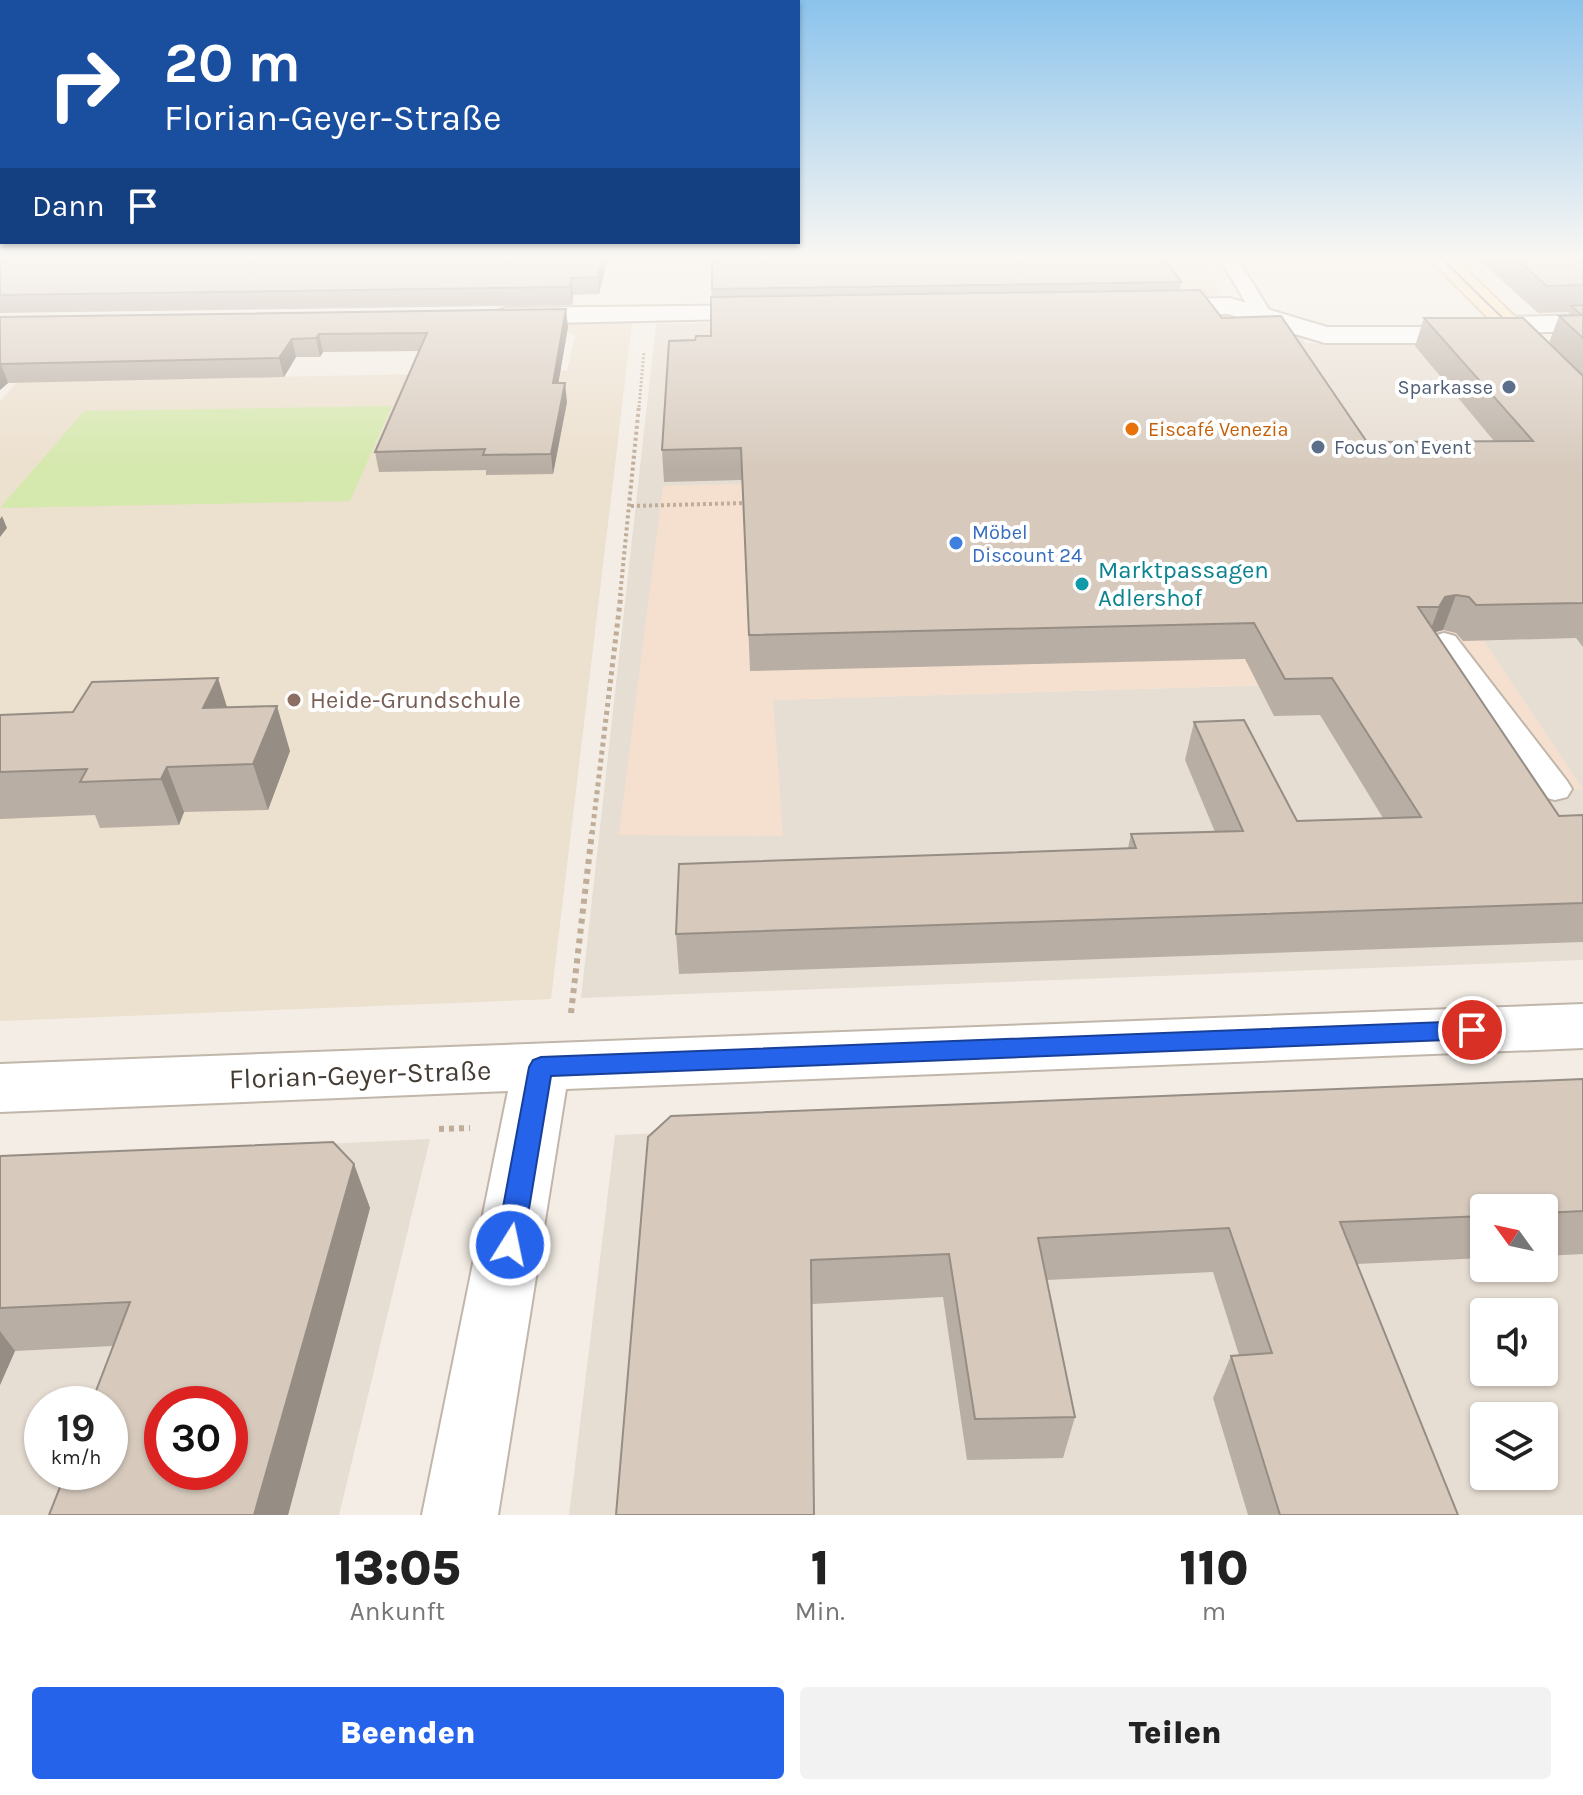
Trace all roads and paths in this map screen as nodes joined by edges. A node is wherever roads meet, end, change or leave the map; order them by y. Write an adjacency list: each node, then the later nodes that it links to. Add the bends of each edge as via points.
1 (1298, 327): 4 (street, via 1325,335)
2 (1513, 327): 4 (street)
3 (1548, 327): 4 (street)
4 (1516, 330): 6 (street)
5 (646, 337): 8 (path)
6 (1583, 398)
7 (756, 502): 8 (path)
8 (631, 506): 12 (path)
9 (1444, 642): 10 (lane)
10 (1555, 789)
11 (1583, 1026): 12 (street, Florian-Geyer-Straße)
12 (556, 1040): 13 (street, Florian-Geyer-Straße); 14 (street)
13 (0, 1088)
14 (460, 1515)

